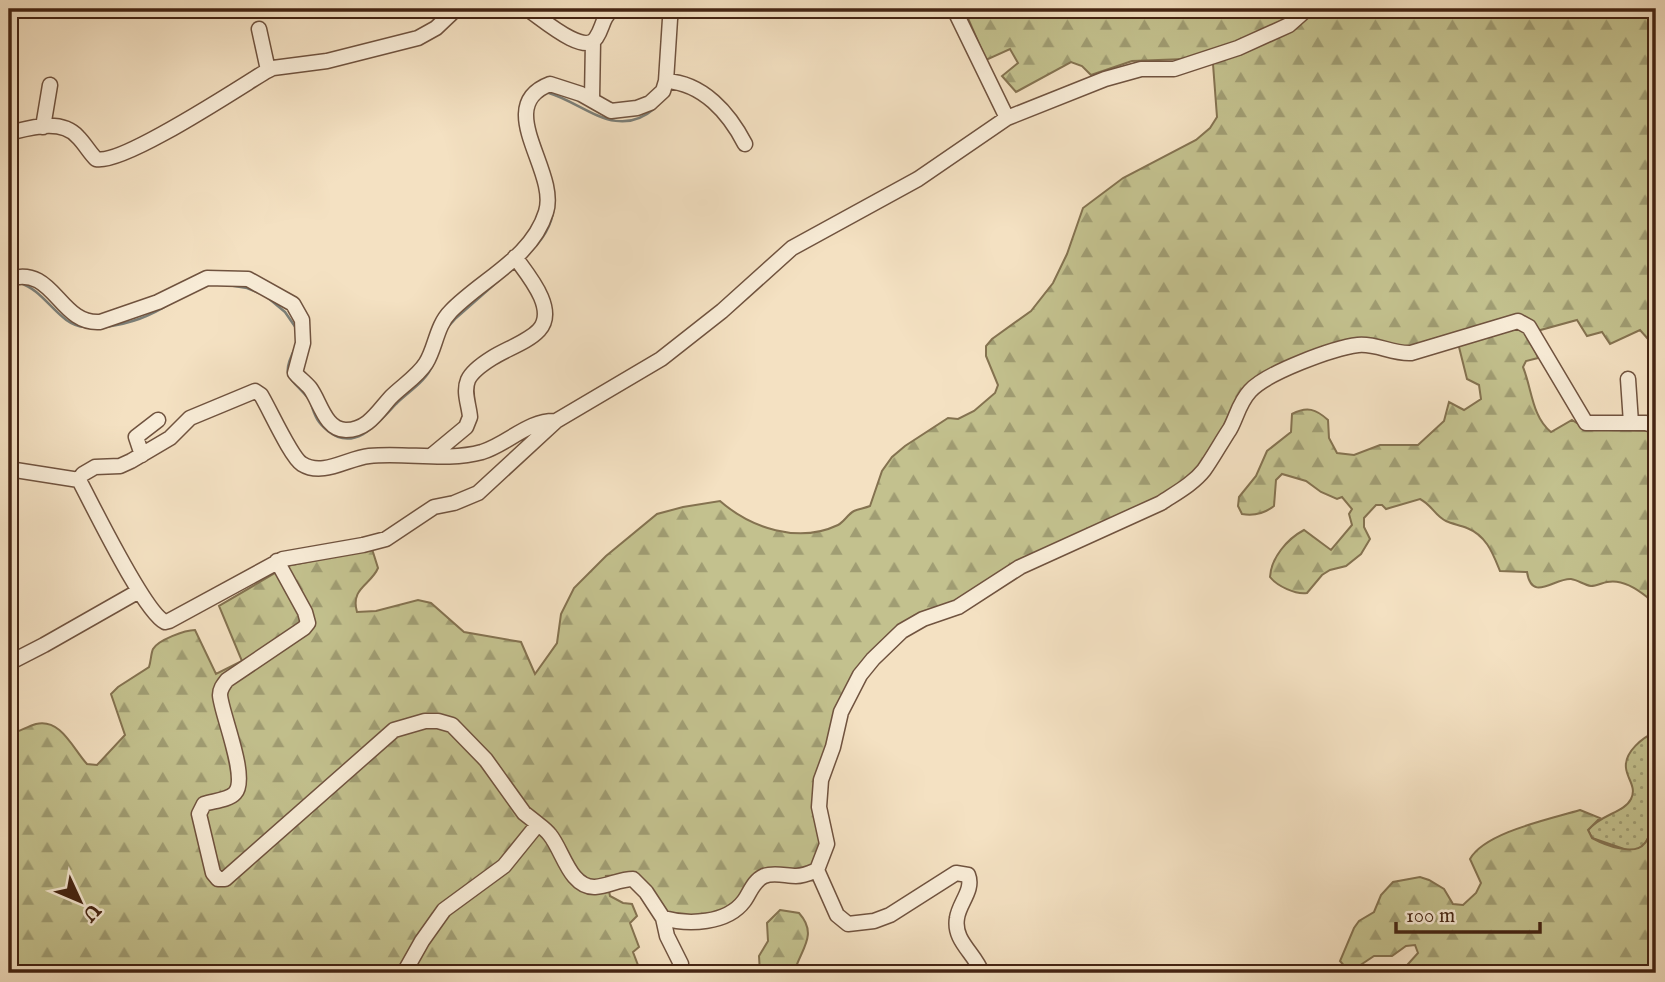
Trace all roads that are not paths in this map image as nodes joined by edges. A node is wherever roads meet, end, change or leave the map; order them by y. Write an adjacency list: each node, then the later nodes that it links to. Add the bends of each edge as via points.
1 (456, 9): 9 (street, via 418,38)
2 (527, 9): 8 (street, via 566,37)
3 (613, 9): 8 (street)
4 (672, 9): 10 (street)
5 (954, 9): 13 (street)
6 (1307, 9): 13 (street, via 1289,25 1238,48 1174,69 1141,69 1105,79)
7 (258, 29): 9 (street)
8 (593, 41): 12 (street)
9 (268, 71): 14 (street, via 140,148 110,159 96,159 66,127)
10 (671, 81): 12 (street, via 659,96 637,108 611,111); 16 (street, via 689,85 725,111)
11 (50, 85): 14 (street)
12 (592, 99): 17 (street, via 550,84 527,100 527,128 548,203 540,228)
13 (1007, 118): 21 (street, via 918,179 792,248 661,359)
14 (43, 127): 15 (street)
15 (9, 133)
16 (745, 144)
17 (518, 260): 18 (street, via 448,314 421,369 365,426 347,430 332,424 295,373 303,329 293,304 257,283 206,278 159,302 92,323 70,311 38,280); 25 (street, via 544,306 544,321 530,337 485,362 471,376 467,405 471,417 466,427)
18 (9, 279)
19 (1628, 379): 22 (street)
20 (158, 420): 24 (street, via 136,437)
21 (556, 421): 25 (street, via 540,422 484,451); 28 (street, via 478,493 434,507 386,538)
22 (1631, 423): 23 (street); 32 (street, via 1583,421 1529,327 1518,321 1410,353 1367,345 1343,348 1269,376 1239,405 1204,470 1177,493 1020,566 958,607 902,631 873,659 841,712 821,780 820,807 827,844)
23 (1656, 426)
24 (142, 454): 25 (street, via 170,438 190,418 255,391 293,454 309,468 323,469 372,456); 27 (street, via 120,466 95,467)
25 (431, 456)
26 (9, 468): 27 (street)
27 (79, 480): 29 (street)
28 (277, 561): 29 (street, via 164,622); 31 (street, via 308,623 221,688 237,790 204,803 199,814 218,879 225,878 394,730 425,721 452,725)
29 (139, 591): 30 (street)
30 (9, 663)
31 (538, 824): 33 (street, via 581,883 596,887 633,879); 35 (street, via 504,866 444,910)
32 (817, 870): 33 (street, via 796,876 764,876 740,906 720,917 695,922); 36 (street, via 837,915 848,924 890,915 956,873 968,875 970,884 957,916 957,931)
33 (663, 918): 34 (street)
34 (681, 964)
35 (404, 973)
36 (982, 973)

